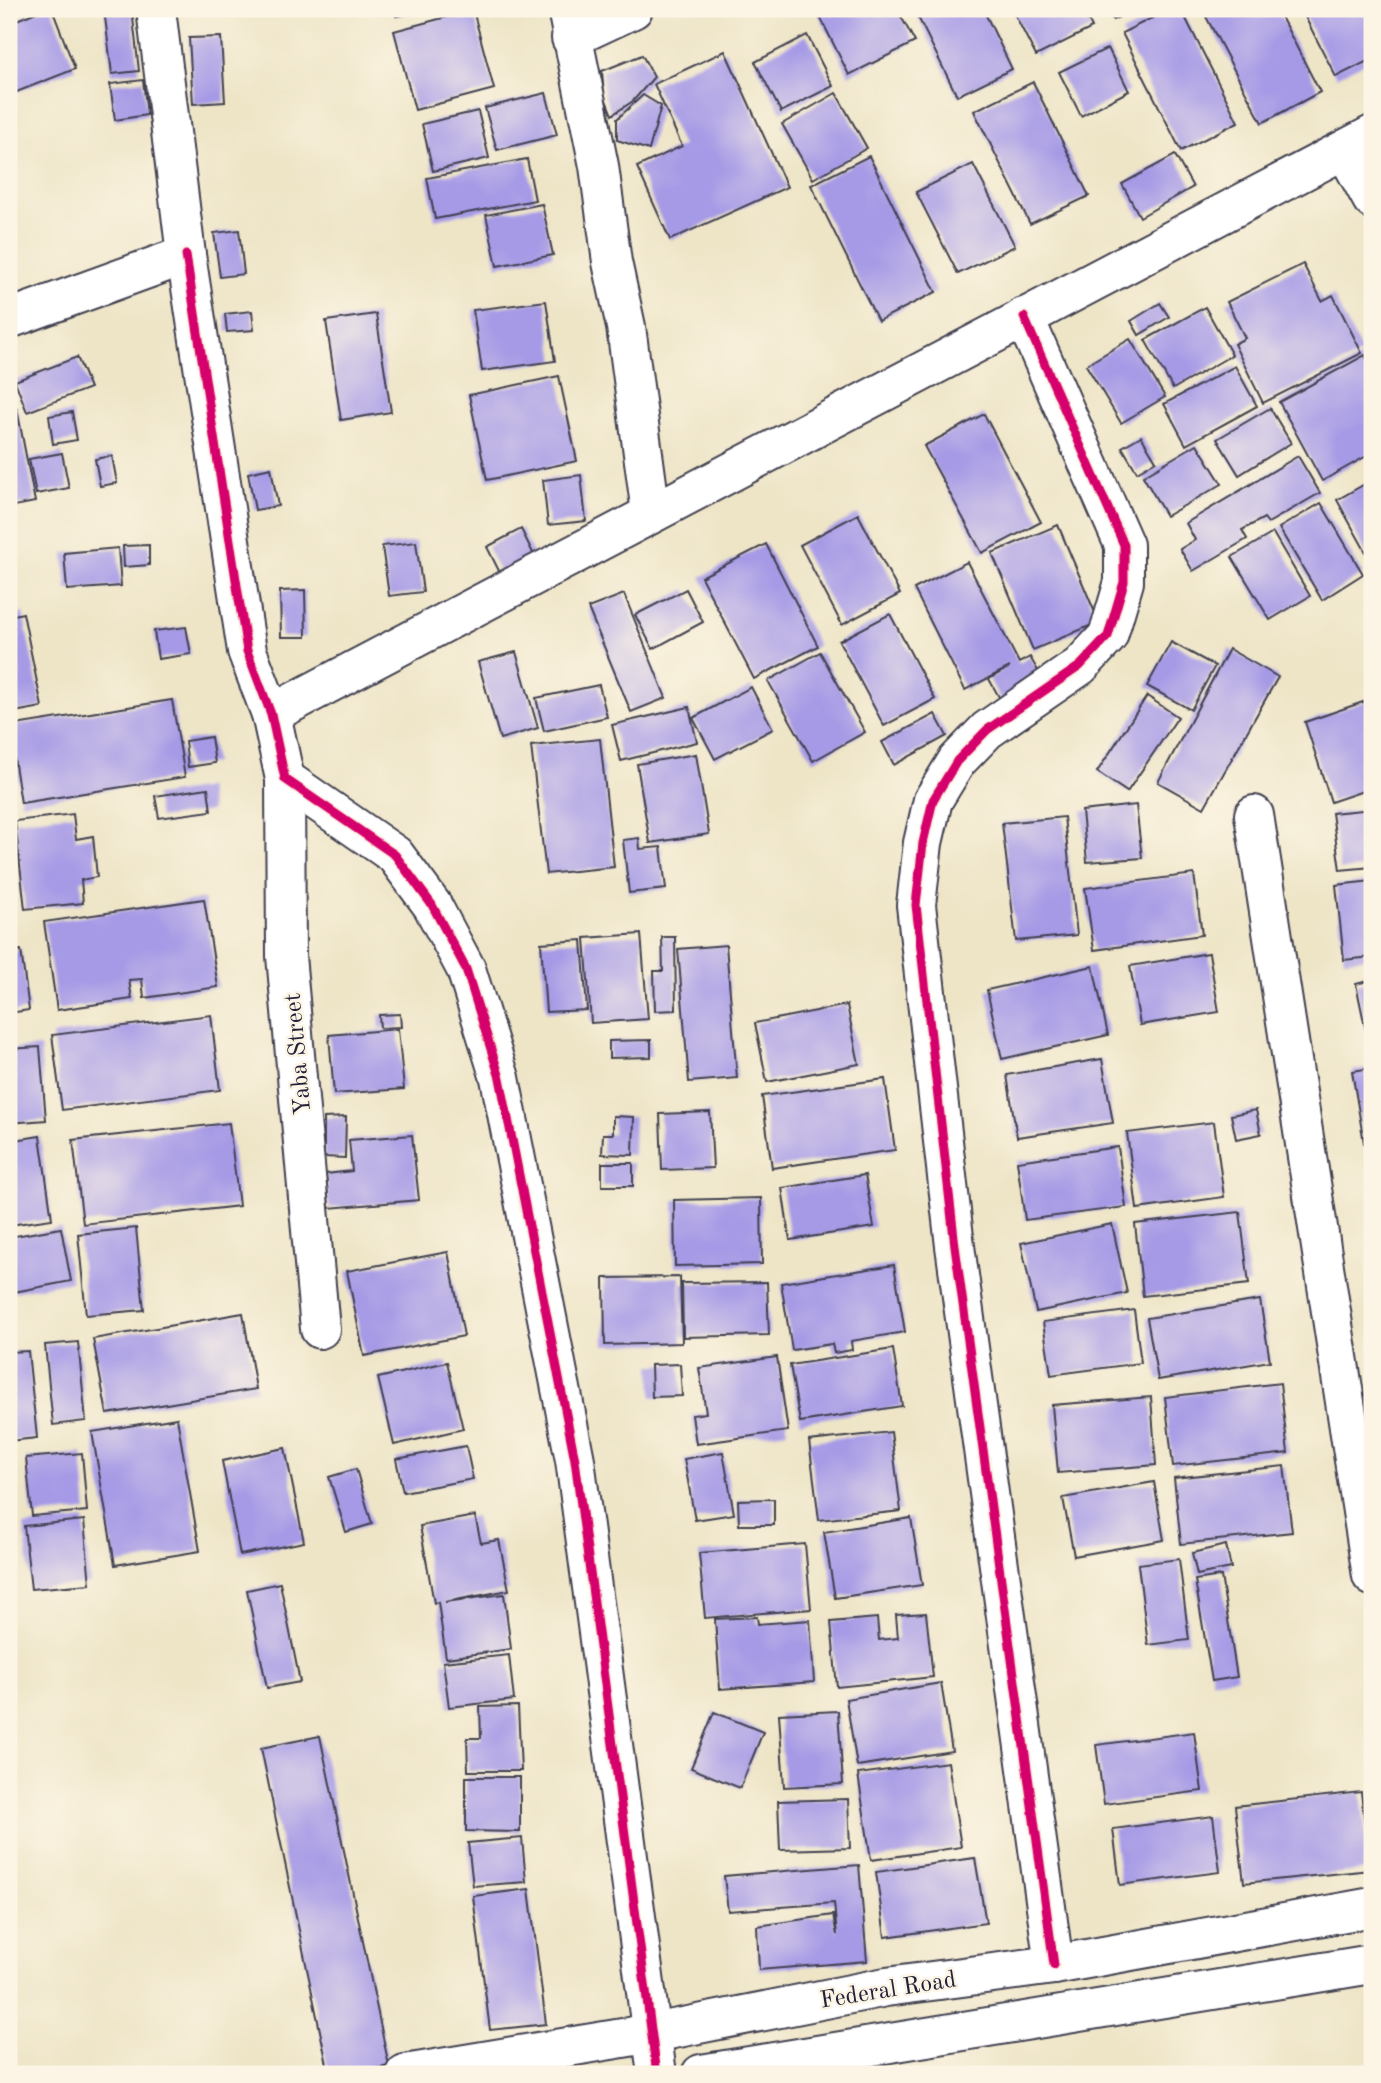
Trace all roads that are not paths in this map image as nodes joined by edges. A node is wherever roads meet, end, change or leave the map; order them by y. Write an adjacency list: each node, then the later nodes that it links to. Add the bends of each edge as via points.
1 (156, 9): 6 (street, Yaba Street)
2 (633, 9): 3 (street)
3 (569, 23): 9 (street, via 626,327)
4 (1358, 143): 5 (street); 7 (street)
5 (1372, 199)
6 (186, 255): 8 (street); 10 (street, Yaba Street, via 247,651)
7 (1024, 317): 9 (street); 17 (street, via 1124,545 1125,582 1108,636 1080,666 987,730 957,761 933,800 916,905 957,1259)
8 (9, 319)
9 (651, 513): 10 (street)
10 (271, 714): 11 (street, Yaba Street)
11 (285, 779): 13 (street, Yaba Street, via 286,956); 18 (street, via 395,855 432,905 466,969 500,1078 575,1460)
12 (1254, 815): 14 (street)
13 (320, 1329)
14 (1372, 1576)
15 (1372, 1907): 17 (street, Federal Road)
16 (1372, 1964): 21 (street)
17 (1054, 1965): 18 (street, Federal Road, via 887,1987)
18 (653, 2033): 19 (street, Federal Road); 20 (street)
19 (405, 2074)
20 (657, 2074)
21 (701, 2074)

